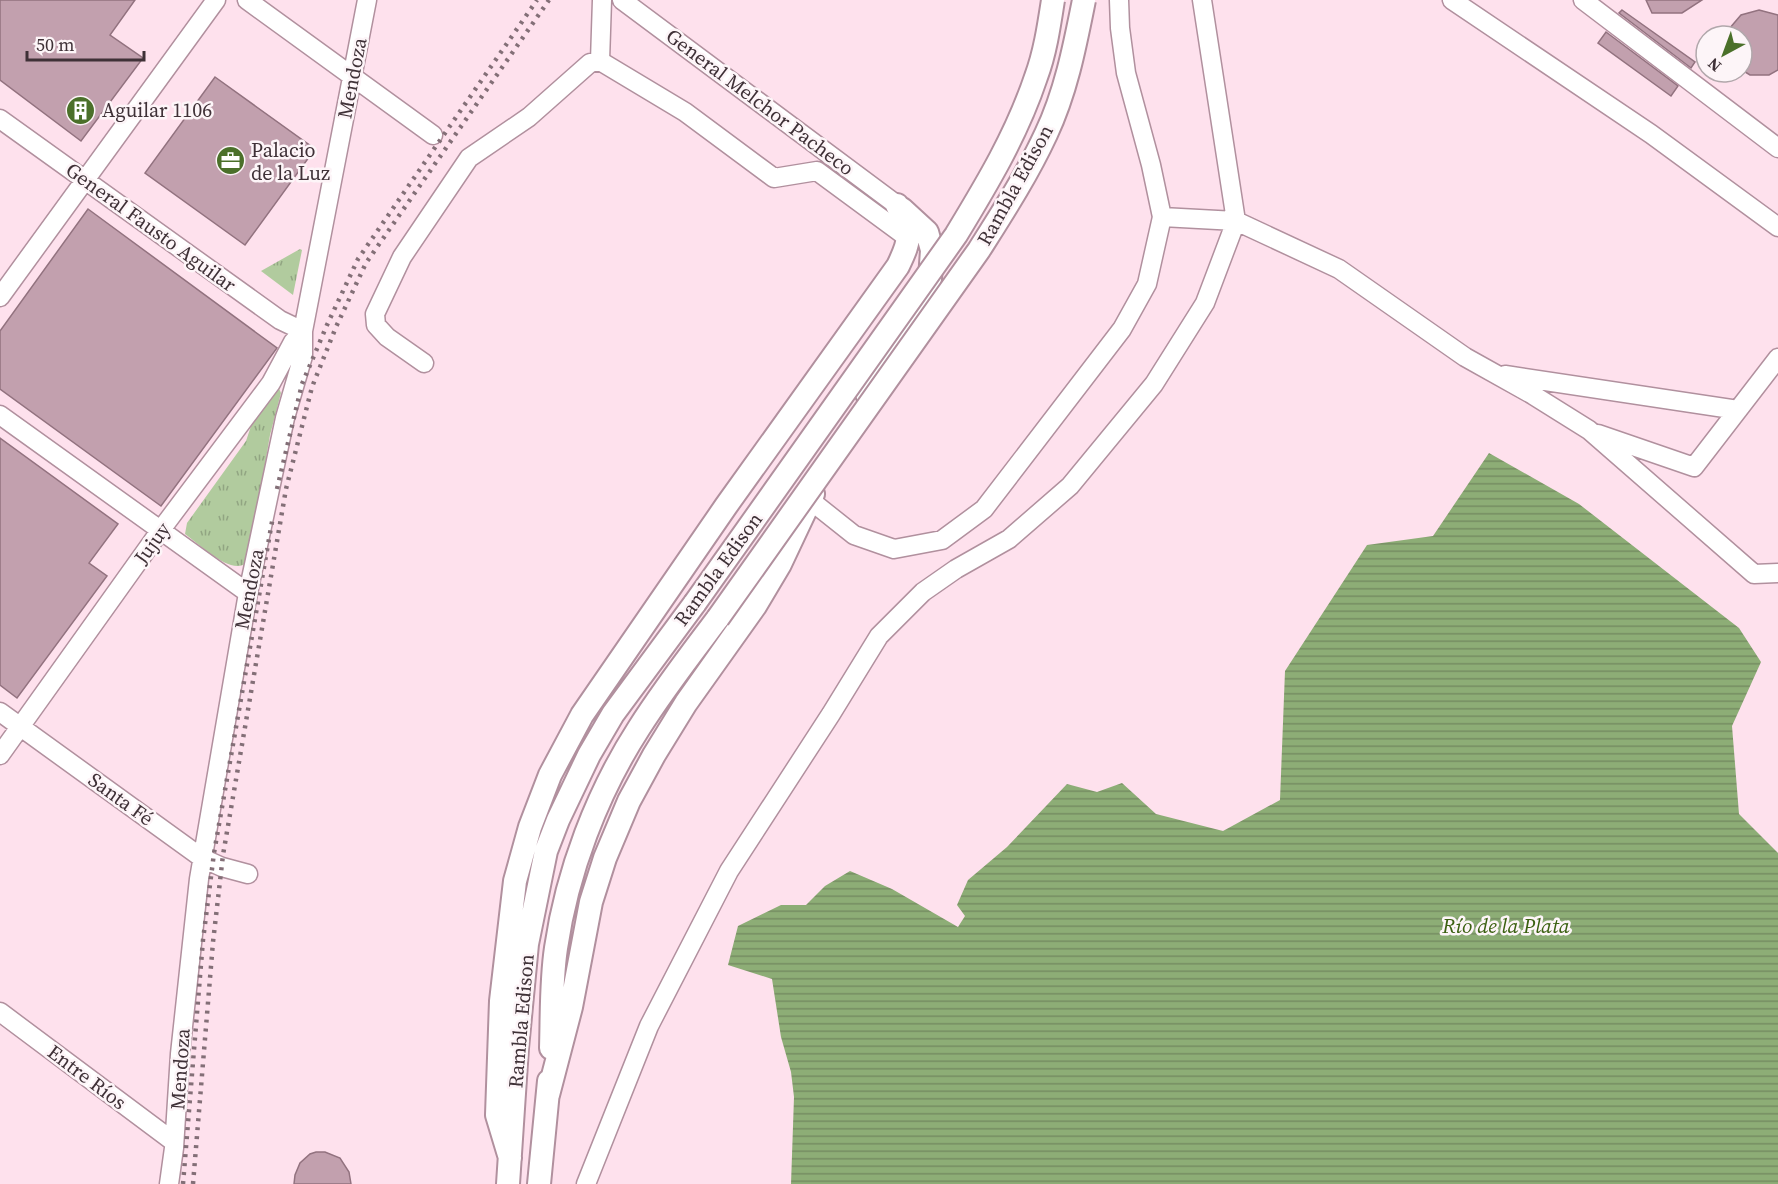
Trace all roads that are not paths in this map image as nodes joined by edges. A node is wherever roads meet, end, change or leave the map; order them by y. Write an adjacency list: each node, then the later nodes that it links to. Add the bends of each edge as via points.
1 (216, 0): 17 (street)
2 (247, 0): 13 (street)
3 (367, 0): 13 (street, Mendoza)
4 (602, 0): 12 (street)
5 (622, 0): 18 (street, General Melchor Pacheco)
6 (1053, 0): 45 (main road, Rambla Edison, bridge, via 1037,75 994,174 956,234 613,714 558,820 546,851 527,944)
7 (1084, 0): 43 (main road, Rambla Edison, bridge, via 1047,132 1017,189 979,250 637,730 608,785 565,903 556,950)
8 (1119, 0): 19 (street, via 1126,73)
9 (1202, 0): 20 (street)
10 (1452, 0): 21 (street, via 1651,134)
11 (1583, 0): 16 (street)
12 (600, 61): 22 (street, via 685,111 774,178 817,171); 27 (street, via 590,63 529,117 469,158 402,257 375,314 376,325)
13 (352, 76): 15 (street); 24 (street, Mendoza)
14 (0, 119): 17 (street, General Fausto Aguilar)
15 (433, 135)
16 (1778, 148)
17 (85, 180): 23 (street); 24 (street, General Fausto Aguilar, via 280,320)
18 (897, 205): 22 (main road, via 908,227); 31 (main road, via 927,232 932,250 930,279)
19 (1162, 217): 20 (street); 33 (street, via 1147,284 1122,329 984,509)
20 (1236, 220): 25 (street, via 1339,269); 34 (street, via 1205,303 1154,384 1070,486 1009,539)
21 (1778, 227)
22 (908, 237): 45 (main road, via 898,266 582,715 550,775 530,826 515,881 501,1001 497,1115)
23 (0, 297)
24 (303, 331): 32 (street, Jujuy, via 271,383); 36 (street, Mendoza, via 303,356 285,418)
25 (1465, 357): 28 (street, via 1503,375); 30 (street)
26 (1778, 358): 28 (street)
27 (424, 363)
28 (1738, 410): 30 (street, via 1694,466)
29 (0, 415): 32 (street)
30 (1589, 430): 35 (street, via 1754,574)
31 (810, 500): 33 (street, via 854,535 894,549); 43 (main road, via 780,564 686,703 629,801 591,902 571,1008)
32 (160, 531): 36 (street); 38 (street, Jujuy)
33 (942, 540): 34 (street)
34 (956, 569): 49 (street, via 923,592 879,636 729,871 649,1026)
35 (1778, 573)
36 (248, 593): 40 (street, Mendoza)
37 (0, 712): 38 (street, Santa Fé)
38 (20, 726): 39 (street, Jujuy); 40 (street, Santa Fé)
39 (0, 755)
40 (202, 858): 41 (street, Santa Fé); 44 (street, Mendoza)
41 (248, 874)
42 (0, 1012): 44 (street, Entre Ríos)
43 (548, 1095): 48 (main road, Rambla Edison)
44 (174, 1142): 46 (street, Mendoza)
45 (510, 1158): 47 (main road, Rambla Edison)
46 (169, 1184)
47 (508, 1184)
48 (539, 1184)
49 (586, 1184)

